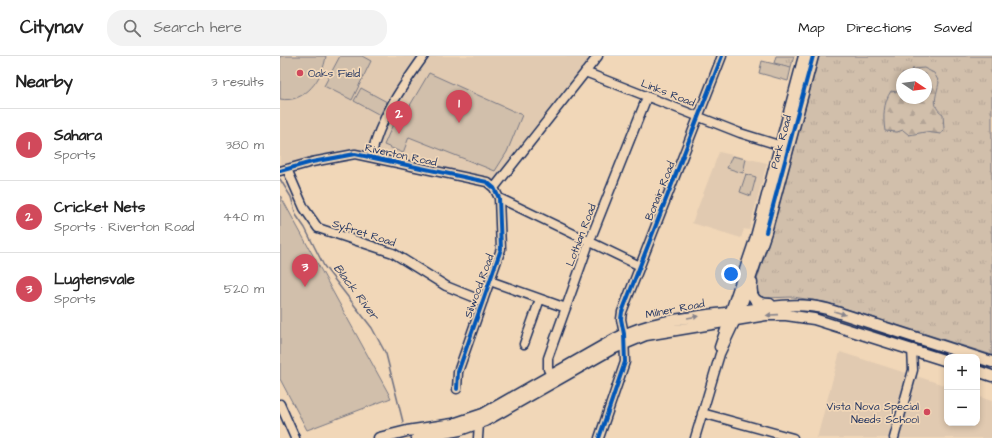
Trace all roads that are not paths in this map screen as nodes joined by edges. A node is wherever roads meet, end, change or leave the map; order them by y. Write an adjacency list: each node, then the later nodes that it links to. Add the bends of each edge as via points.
1 (424, 56): 10 (street, via 382,121)
2 (598, 56): 6 (street)
3 (722, 56): 8 (street, Bonair Road)
4 (804, 56): 9 (main road, Park Road)
5 (813, 56): 9 (main road, Park Road)
6 (585, 72): 7 (street, Links Road); 12 (street)
7 (647, 97): 8 (street, Links Road); 14 (street, Lothian Road)
8 (698, 116): 9 (street, Links Road); 15 (street, Bonair Road)
9 (784, 147): 16 (main road, Park Road); 22 (main road, Park Road)
10 (371, 157): 11 (street, Riverton Road, via 348,154); 12 (street, Riverton Road, via 487,182)
11 (284, 170): 19 (street, Syfret Road, via 318,228 393,254 446,286)
12 (494, 188): 13 (street, Silwood Road)
13 (499, 198): 14 (street); 17 (street, Silwood Road, via 502,246)
14 (589, 242): 15 (street); 21 (street, Lothian Road)
15 (640, 266): 23 (street, Bonair Road, via 621,315)
16 (754, 271): 20 (main road, via 751,292 754,299 762,304); 22 (main road, Park Road)
17 (490, 281): 18 (street); 19 (street, Silwood Road)
18 (540, 299): 21 (street); 24 (street)
19 (483, 301): 33 (street, Silwood Road, via 458,372)
20 (785, 304): 22 (main road, Milner Road); 28 (main road, Milner Road, one-way to 28, via 827,308)
21 (566, 308): 32 (street, Lothian Road, via 547,362)
22 (733, 316): 23 (main road, Milner Road); 25 (main road, Milner Road, one-way to 22, via 826,322 797,316); 35 (street, Park Road, via 718,348)
23 (624, 338): 32 (main road, Milner Road); 42 (street, Bonair Road, via 625,362)
24 (524, 344)
25 (912, 349): 26 (main road, Milner Road); 29 (street)
26 (931, 356): 27 (main road, Milner Road); 29 (street, via 920,360)
27 (944, 360)
28 (992, 362)
29 (913, 370): 45 (street)
30 (980, 372): 31 (main road)
31 (992, 376)
32 (554, 378): 36 (main road, Milner Road); 38 (main road, Milner Road, via 477,417)
33 (457, 389)
34 (280, 404): 37 (street)
35 (702, 413): 43 (street, Park Road); 44 (street)
36 (474, 426): 39 (main road, Milner Road); 40 (street); 41 (street)
37 (294, 438)
38 (379, 438)
39 (417, 438)
40 (475, 438)
41 (478, 438)
42 (599, 438)
43 (695, 438)
44 (792, 438)
45 (894, 438)

